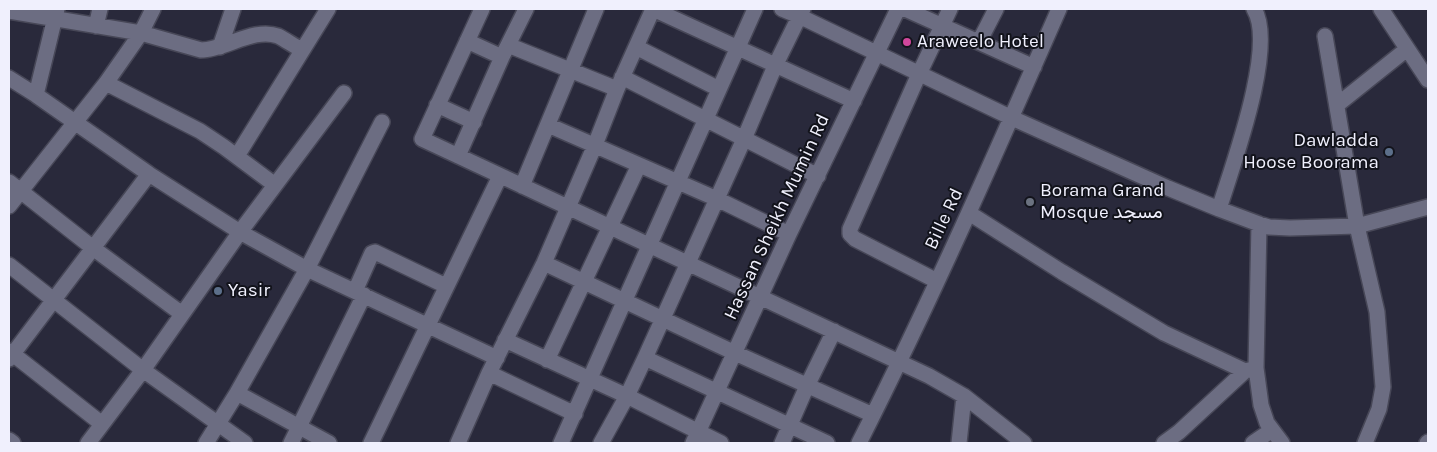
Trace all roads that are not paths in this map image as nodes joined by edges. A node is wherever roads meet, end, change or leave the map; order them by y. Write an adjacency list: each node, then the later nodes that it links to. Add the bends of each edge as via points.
1 (100, 9): 21 (street)
2 (153, 9): 23 (street)
3 (233, 9): 27 (street)
4 (328, 9): 31 (street)
5 (482, 9): 25 (street)
6 (526, 9): 32 (street)
7 (596, 9): 36 (street)
8 (653, 9): 28 (street); 29 (street)
9 (755, 9): 29 (street)
10 (782, 9): 19 (street)
11 (898, 9): 33 (street, Hassan Sheikh Mumin Rd)
12 (905, 9): 22 (street)
13 (950, 9): 22 (street)
14 (996, 9): 26 (street)
15 (1059, 9): 35 (street, Bille Rd)
16 (1254, 9): 70 (street, via 1260,37 1255,90)
17 (1381, 9): 30 (street)
18 (9, 11): 20 (street)
19 (801, 12): 33 (street); 34 (street)
20 (56, 14): 21 (street); 44 (street)
21 (96, 26): 23 (street)
22 (942, 26): 26 (street); 37 (street)
23 (140, 33): 27 (street, via 201,50); 40 (street)
24 (1325, 36): 47 (street)
25 (467, 41): 32 (street); 46 (street)
26 (979, 42): 35 (street)
27 (220, 47): 31 (street, via 247,37 272,34)
28 (636, 47): 41 (street); 42 (street)
29 (737, 49): 34 (street); 42 (street)
30 (1408, 49): 39 (street); 47 (street)
31 (302, 50): 56 (street)
32 (505, 51): 36 (street); 52 (street)
33 (877, 54): 37 (street); 45 (street, Hassan Sheikh Mumin Rd)
34 (775, 66): 45 (street); 54 (street)
35 (1034, 67): 48 (street, Bille Rd)
36 (571, 71): 41 (street); 53 (street)
37 (919, 74): 48 (street); 83 (street, via 850,234)
38 (9, 78): 44 (street)
39 (1428, 80)
40 (106, 82): 50 (street); 56 (street, via 200,131)
41 (620, 83): 49 (street); 55 (street)
42 (719, 89): 49 (street)
43 (344, 92): 63 (street)
44 (36, 95): 50 (street)
45 (854, 101): 61 (street, Hassan Sheikh Mumin Rd)
46 (437, 105): 52 (street); 57 (street, via 422,139)
47 (1337, 105): 73 (street)
48 (1012, 118): 70 (street); 71 (street, Bille Rd)
49 (705, 120): 54 (street); 62 (street)
50 (74, 122): 59 (street); 64 (street)
51 (382, 122): 82 (street)
52 (474, 122): 57 (street)
53 (548, 125): 55 (street); 65 (street)
54 (744, 139): 61 (street); 66 (street)
55 (595, 145): 58 (street); 69 (street)
56 (237, 156): 63 (street)
57 (458, 156): 60 (street)
58 (639, 165): 62 (street); 74 (street)
59 (149, 174): 75 (street); 78 (street)
60 (500, 176): 65 (street); 85 (street)
61 (818, 176): 76 (street, Hassan Sheikh Mumin Rd)
62 (678, 182): 66 (street); 77 (street)
63 (275, 185): 75 (street)
64 (14, 186): 67 (street); 78 (street)
65 (522, 186): 69 (street)
66 (717, 199): 76 (street); 80 (street)
67 (9, 206)
68 (1428, 207): 73 (street)
69 (568, 208): 74 (street); 79 (street)
70 (1219, 210): 72 (street)
71 (969, 213): 83 (street, Bille Rd); 102 (street, via 1164,333)
72 (1259, 224): 73 (street, via 1290,228); 102 (street)
73 (1357, 226): 138 (street, via 1377,312 1383,387 1379,409)
74 (610, 227): 77 (street); 84 (street)
75 (240, 232): 82 (street); 90 (street)
76 (790, 234): 87 (street, Hassan Sheikh Mumin Rd)
77 (649, 245): 80 (street); 89 (street)
78 (93, 248): 88 (street); 90 (street)
79 (544, 263): 84 (street); 94 (street)
80 (688, 263): 87 (street); 91 (street)
81 (9, 265): 88 (street)
82 (307, 269): 86 (street); 107 (street)
83 (937, 281): 100 (street, Bille Rd)
84 (584, 282): 89 (street); 99 (street)
85 (446, 286): 86 (street, via 375,252); 92 (street)
86 (359, 293): 92 (street); 115 (street)
87 (761, 297): 93 (street); 95 (street, Hassan Sheikh Mumin Rd)
88 (53, 301): 96 (street); 101 (street)
89 (625, 301): 91 (street); 104 (street)
90 (182, 314): 101 (street)
91 (663, 319): 95 (street); 98 (street)
92 (427, 326): 97 (street); 125 (street)
93 (834, 331): 100 (street); 105 (street)
94 (505, 340): 97 (street); 99 (street)
95 (735, 354): 105 (street); 106 (street, Hassan Sheikh Mumin Rd)
96 (10, 355): 113 (street)
97 (497, 358): 103 (street)
98 (645, 358): 106 (street); 108 (street)
99 (547, 360): 104 (street)
100 (900, 362): 109 (street); 111 (street, Bille Rd)
101 (143, 370): 112 (street); 113 (street)
102 (1251, 370): 116 (street, via 1260,405); 135 (street)
103 (489, 373): 110 (street); 126 (street)
104 (590, 380): 108 (street); 110 (street)
105 (807, 386): 111 (street); 114 (street)
106 (717, 392): 114 (street); 117 (street, Hassan Sheikh Mumin Rd)
107 (237, 393): 112 (street); 115 (street)
108 (627, 396): 117 (street); 128 (street)
109 (964, 396): 133 (street); 134 (street)
110 (575, 414): 127 (street)
111 (873, 415): 132 (street, Bille Rd)
112 (218, 423): 121 (street); 122 (street)
113 (102, 424): 120 (street)
114 (790, 426): 130 (street); 131 (street)
115 (299, 427): 123 (street); 124 (street)
116 (1272, 430): 136 (street); 137 (street)
117 (696, 438): 129 (street)
118 (9, 440): 119 (street)
119 (13, 443)
120 (88, 443)
121 (206, 443)
122 (246, 443)
123 (291, 443)
124 (329, 443)
125 (370, 443)
126 (458, 443)
127 (562, 443)
128 (600, 443)
129 (721, 443)
130 (782, 443)
131 (827, 443)
132 (859, 443)
133 (959, 443)
134 (1024, 443)
135 (1164, 443)
136 (1253, 443)
137 (1282, 443)
138 (1365, 443)

